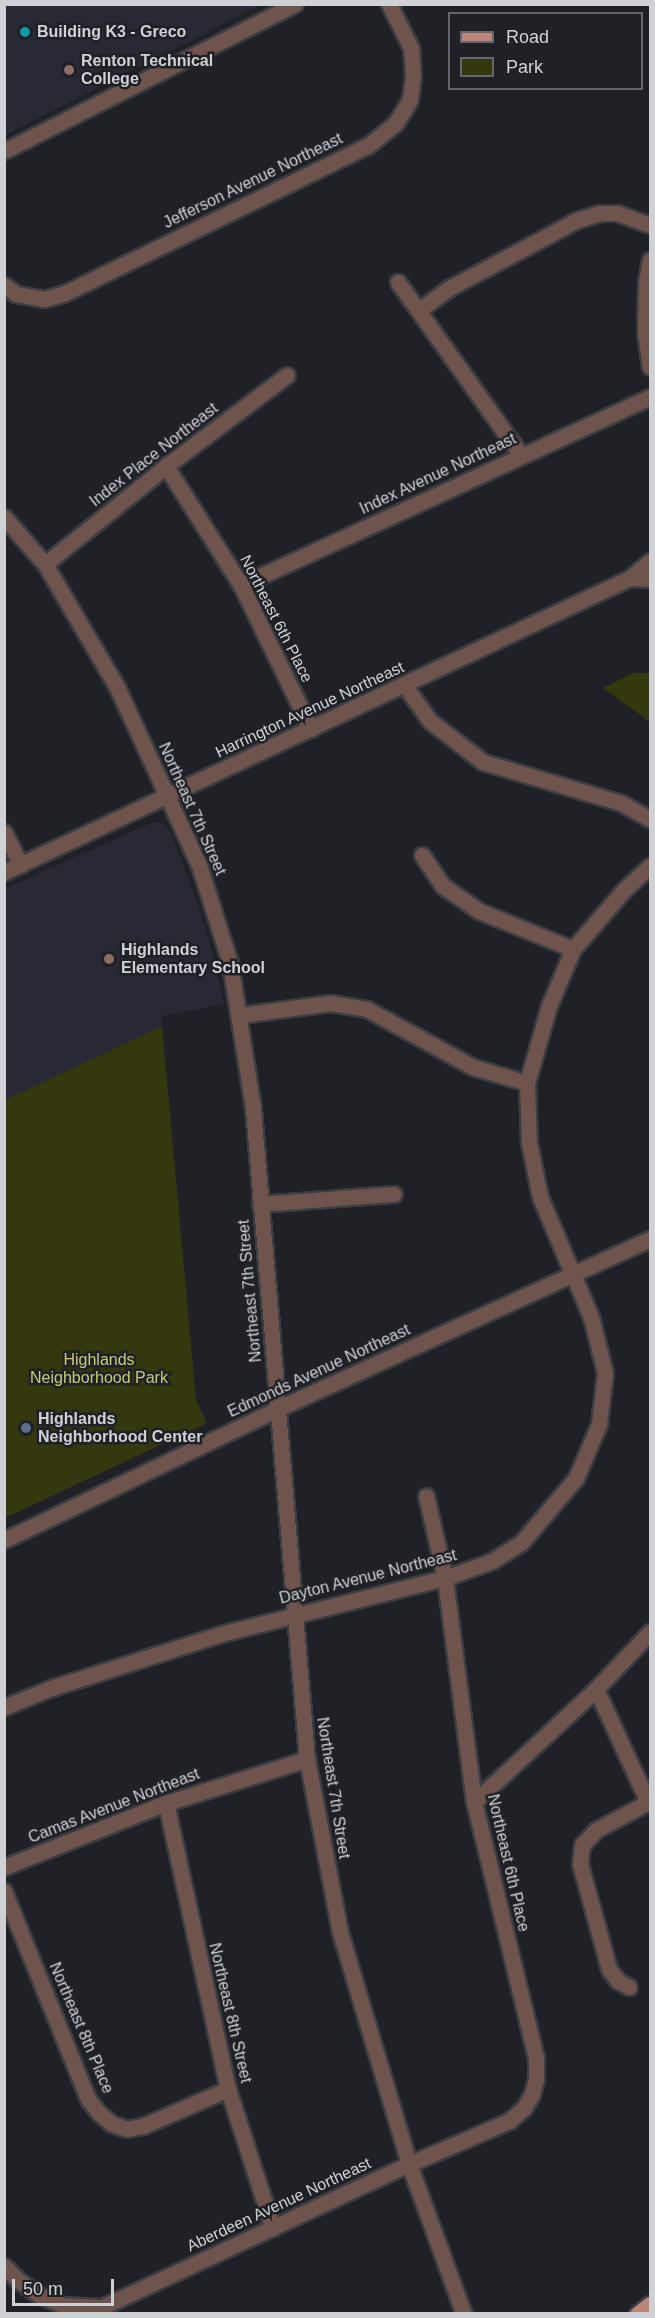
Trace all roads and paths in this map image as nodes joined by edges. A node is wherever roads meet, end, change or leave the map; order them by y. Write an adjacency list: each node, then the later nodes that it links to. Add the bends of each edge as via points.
1 (295, 4): 3 (street)
2 (389, 4): 7 (street, Jefferson Avenue Northeast, via 411,48 414,75 410,100 395,124 370,144 65,293 44,299 16,294)
3 (4, 151)
4 (651, 225): 8 (street, via 617,213 577,220 451,287)
5 (651, 260): 9 (street, via 646,283 645,332)
6 (399, 282): 8 (street)
7 (4, 285)
8 (419, 310): 12 (street)
9 (651, 367)
10 (287, 375): 13 (street, Index Place Northeast)
11 (651, 397): 12 (street, Index Avenue Northeast)
12 (521, 455): 19 (street, Index Avenue Northeast)
13 (166, 466): 16 (street, Index Place Northeast); 19 (street, Northeast 6th Place)
14 (4, 517): 16 (street, Northeast 7th Street)
15 (651, 561): 17 (street, Harrington Avenue Northeast)
16 (45, 564): 22 (street, Northeast 7th Street, via 117,687)
17 (630, 578): 18 (street, Harrington Avenue Northeast); 20 (street, Harrington Avenue Northeast)
18 (651, 579)
19 (241, 585): 21 (street, Northeast 6th Place)
20 (405, 686): 21 (street, Harrington Avenue Northeast); 23 (street, via 430,721 483,762 621,803)
21 (311, 729): 22 (street, Harrington Avenue Northeast)
22 (168, 796): 26 (street, Harrington Avenue Northeast); 30 (street, Northeast 7th Street, via 200,865 217,916)
23 (651, 819)
24 (4, 832): 26 (street)
25 (422, 855): 29 (street, via 443,886 479,911)
26 (21, 865): 28 (street, Harrington Avenue Northeast)
27 (651, 866): 29 (street, Dayton Avenue Northeast, via 624,890)
28 (4, 872)
29 (573, 949): 31 (street, Dayton Avenue Northeast, via 549,1006)
30 (240, 1015): 31 (street, via 330,1003 367,1009 473,1067); 33 (street, Northeast 7th Street, via 253,1107)
31 (527, 1083): 35 (street, Dayton Avenue Northeast, via 529,1143 540,1197)
32 (394, 1194): 33 (street)
33 (260, 1204): 36 (street, Northeast 7th Street)
34 (651, 1239): 35 (street, Edmonds Avenue Northeast)
35 (572, 1275): 36 (street, Edmonds Avenue Northeast); 39 (street, Dayton Avenue Northeast, via 591,1317 605,1373 599,1424 576,1478 521,1543 492,1561)
36 (279, 1408): 38 (street, Edmonds Avenue Northeast); 40 (street, Northeast 7th Street)
37 (426, 1496): 39 (street, Northeast 6th Place)
38 (4, 1540)
39 (445, 1578): 40 (street, Dayton Avenue Northeast); 45 (street, Northeast 6th Place)
40 (294, 1614): 43 (street, Dayton Avenue Northeast, via 73,1681); 44 (street, Northeast 7th Street)
41 (651, 1632): 42 (street)
42 (596, 1689): 45 (street); 46 (street)
43 (4, 1707)
44 (307, 1759): 47 (street, Camas Avenue Northeast); 52 (street, Northeast 7th Street, via 340,1932)
45 (474, 1802): 52 (street, Northeast 6th Place, via 536,2058 536,2079 524,2108 509,2121)
46 (650, 1802): 50 (street, via 596,1830 582,1845 580,1864 609,1969)
47 (166, 1803): 48 (street, Camas Avenue Northeast); 51 (street, Northeast 8th Street)
48 (4, 1867)
49 (4, 1892): 51 (street, Northeast 8th Place, via 88,2098 99,2113 112,2124 127,2129 143,2126)
50 (628, 1987)
51 (228, 2089): 53 (street, Northeast 8th Street)
52 (409, 2164): 53 (street, Aberdeen Avenue Northeast); 57 (street, Northeast 7th Street)
53 (273, 2228): 56 (street, Aberdeen Avenue Northeast, via 102,2307)
54 (4, 2266): 56 (street, via 19,2281)
55 (651, 2304): 58 (main road)
56 (62, 2309)
57 (464, 2313)
58 (637, 2313)

